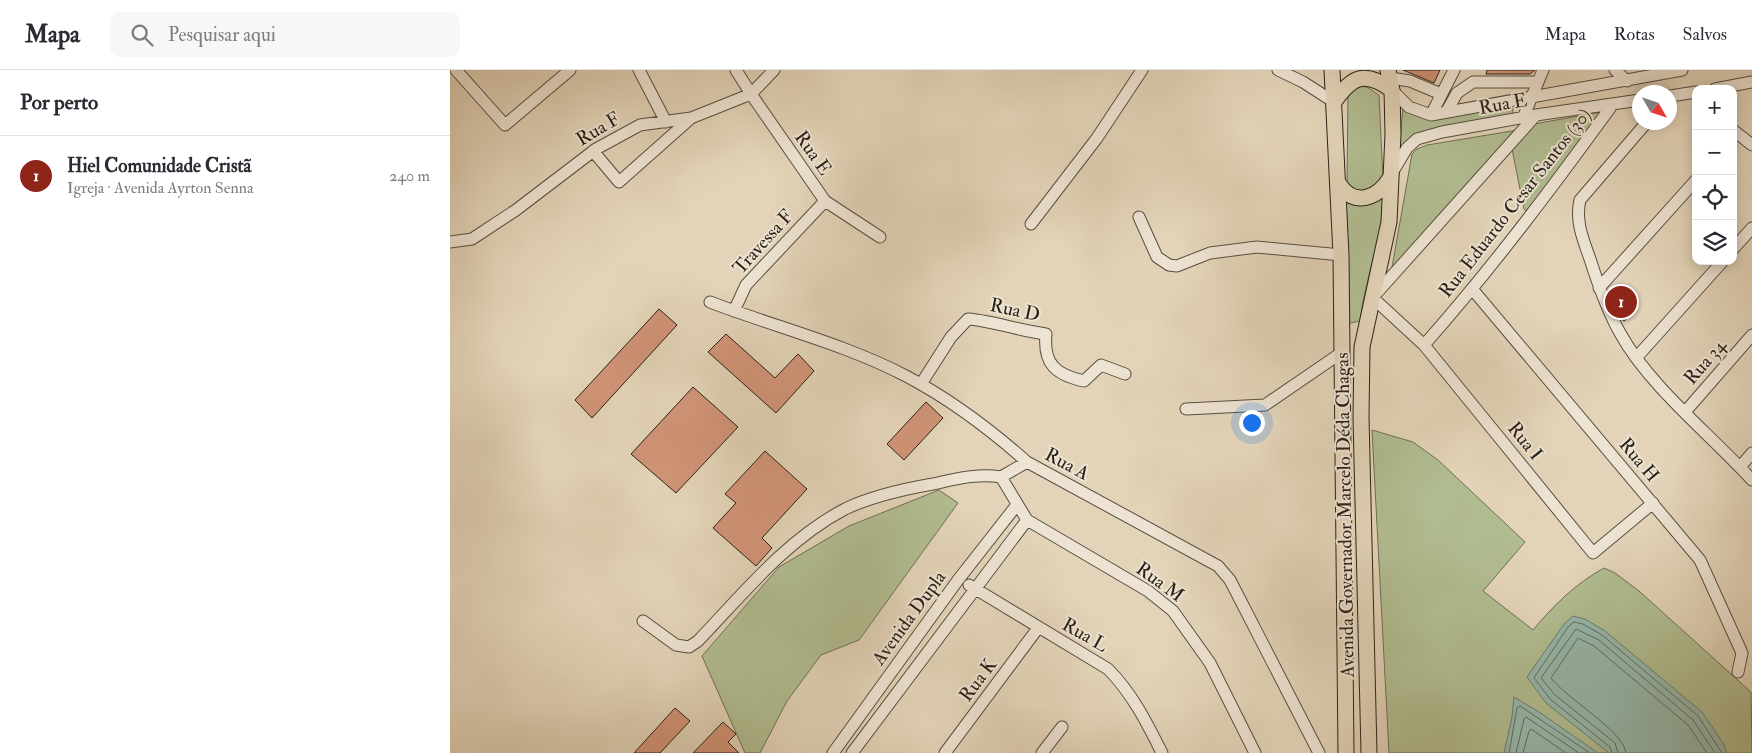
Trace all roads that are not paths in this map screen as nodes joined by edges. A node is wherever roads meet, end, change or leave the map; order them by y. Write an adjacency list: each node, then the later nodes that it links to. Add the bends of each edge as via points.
1 (456, 70): 2 (street, via 506,125)
2 (570, 70)
3 (639, 70): 31 (street)
4 (736, 70): 18 (street, Rua E)
5 (774, 70): 18 (street, Rua F)
6 (1142, 70): 41 (street, via 1097,138)
7 (1278, 70): 24 (street)
8 (1332, 70): 24 (main road, Avenida Governador Marcelo Déda Chagas)
9 (1454, 70): 19 (street)
10 (1543, 70): 15 (street)
11 (1615, 70): 14 (street)
12 (1682, 70): 14 (street, Rua E)
13 (1390, 79): 19 (street, via 1410,81); 24 (main road, via 1359,76 1346,84); 27 (street, via 1410,107); 36 (main road, Avenida Governador Marcelo Déda Chagas)
14 (1628, 81): 20 (street, Rua E)
15 (1537, 82): 20 (street); 26 (street, via 1472,82 1457,93)
16 (1752, 82): 17 (street)
17 (1736, 85)
18 (751, 94): 29 (street, Rua F); 39 (street, Rua E)
19 (1441, 94): 27 (street)
20 (1531, 95): 26 (street, Rua E); 30 (street)
21 (1692, 95): 22 (street)
22 (1677, 96)
23 (1632, 101): 25 (street, Rua E)
24 (1334, 102): 37 (main road, Avenida Governador Marcelo Déda Chagas)
25 (1613, 104): 28 (street, Rua E); 49 (street, Rua Eduardo Cesar Santos (30))
26 (1447, 111): 27 (street, Rua E)
27 (1430, 114)
28 (1536, 115): 30 (street, Rua E); 50 (street)
29 (691, 118): 31 (street, Rua F); 35 (street, via 619,182)
30 (1522, 118): 36 (street, Rua E, via 1417,139 1407,148)
31 (666, 122): 35 (street, Rua F, via 640,125)
32 (1640, 130): 48 (street, via 1580,200 1577,212 1580,228)
33 (1737, 136): 34 (street)
34 (1752, 145)
35 (593, 152): 44 (street, Rua F, via 472,239)
36 (1390, 176): 37 (main road, via 1371,198 1349,195); 50 (main road, Avenida Governador Marcelo Déda Chagas, via 1388,234)
37 (1339, 184): 46 (main road, Avenida Governador Marcelo Déda Chagas)
38 (1692, 184): 48 (street)
39 (825, 201): 43 (street, Rua E); 52 (street, Travessa F, via 746,286)
40 (1139, 217): 46 (street, via 1157,257 1169,265 1177,266 1210,253 1257,247)
41 (1031, 224)
42 (1752, 228): 45 (street)
43 (880, 237)
44 (450, 242)
45 (1737, 245)
46 (1341, 255): 55 (main road, Avenida Governador Marcelo Déda Chagas)
47 (1718, 265): 56 (street)
48 (1599, 288): 56 (street, via 1619,332)
49 (1473, 290): 54 (street, Rua Eduardo Cesar Santos (30)); 66 (street, Rua H)
50 (1374, 297): 54 (street, Rua I); 83 (main road, Avenida Governador Marcelo Déda Chagas, via 1363,339 1361,400)
51 (710, 302): 52 (street, Rua A)
52 (734, 311): 58 (street, Rua A, via 866,358)
53 (1752, 335): 60 (street, Rua 34)
54 (1424, 345): 66 (street, Rua I, via 1593,553)
55 (1341, 353): 59 (street, via 1265,405); 82 (main road, Avenida Governador Marcelo Déda Chagas)
56 (1636, 358): 60 (street)
57 (1125, 374): 58 (street, Rua D, via 1101,365 1084,381 1066,377 1049,363 1045,350 1046,334 968,319 951,338)
58 (921, 384): 62 (street, Rua A, via 1003,441)
59 (1186, 409)
60 (1685, 412): 63 (street)
61 (1752, 453): 63 (street)
62 (1027, 462): 64 (street); 81 (street, Rua A, via 1222,570)
63 (1740, 467): 65 (street)
64 (1001, 477): 67 (street, Rua M); 71 (street, via 982,475 916,487 867,500 845,510 772,564 689,647 676,645)
65 (1752, 480)
66 (1653, 503): 73 (street, Rua H, via 1702,564 1742,653)
67 (1016, 506): 68 (street, Rua M); 69 (street, Avenida Dupla)
68 (1026, 520): 70 (street, Avenida Dupla); 80 (street, Rua M, via 1148,591 1173,611 1210,663)
69 (958, 580): 70 (street, Rua L); 75 (street, Avenida Dupla)
70 (974, 588): 72 (street, Rua L); 76 (street, Avenida Dupla)
71 (643, 622)
72 (1038, 628): 77 (street, Rua K); 79 (street, Rua L, via 1108,669 1120,681 1140,710)
73 (1738, 672)
74 (1062, 727): 78 (street)
75 (833, 753)
76 (852, 753)
77 (945, 753)
78 (1042, 753)
79 (1162, 753)
80 (1255, 753)
81 (1320, 753)
82 (1346, 753)
83 (1369, 753)

